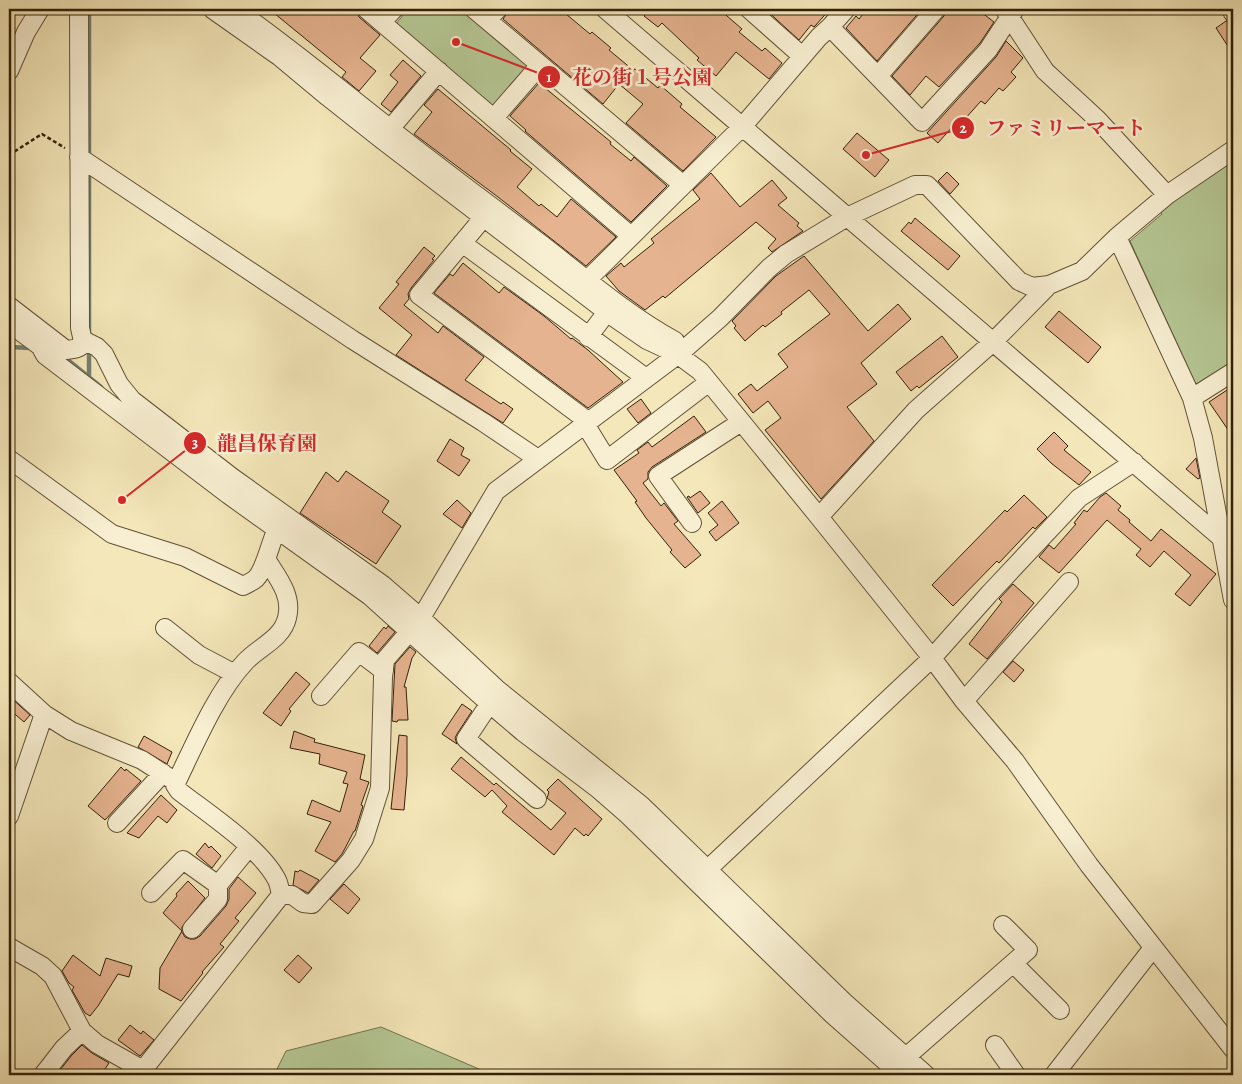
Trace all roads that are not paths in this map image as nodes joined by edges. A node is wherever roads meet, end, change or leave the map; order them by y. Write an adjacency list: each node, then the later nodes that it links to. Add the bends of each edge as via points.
1 (40, 9): 19 (street)
2 (79, 9): 26 (street)
3 (212, 9): 29 (street, via 280,57)
4 (236, 9): 24 (street)
5 (366, 9): 15 (street)
6 (394, 9): 15 (street)
7 (605, 9): 23 (street)
8 (749, 9): 17 (street)
9 (846, 9): 16 (street)
10 (936, 9): 21 (street)
11 (1231, 9): 14 (street)
12 (1010, 12): 21 (street, via 988,50 922,122); 28 (street, via 1045,71 1097,120)
13 (486, 13): 18 (street)
14 (1233, 13)
15 (382, 22): 20 (street)
16 (830, 27): 17 (street); 21 (street)
17 (802, 56): 23 (street)
18 (540, 64): 22 (street); 27 (street)
19 (9, 71)
20 (439, 71): 22 (street); 24 (street)
21 (878, 76)
22 (494, 118): 31 (street)
23 (742, 127): 27 (street); 30 (street)
24 (390, 129): 34 (street)
25 (1230, 156): 28 (street)
26 (85, 161): 40 (street, via 80,328); 51 (street)
27 (683, 185): 31 (street)
28 (1167, 195): 32 (street)
29 (484, 217): 33 (street); 34 (street)
30 (847, 217): 35 (street, via 915,185 927,185 1019,281 1032,287); 41 (street); 42 (street, via 786,254)
31 (631, 236): 34 (street)
32 (1117, 237): 35 (street, via 1082,271); 47 (street)
33 (462, 243): 39 (street); 49 (street, via 419,295)
34 (582, 285): 37 (street); 42 (street, via 622,308)
35 (1049, 285): 41 (street)
36 (9, 306): 43 (street)
37 (607, 312): 39 (street); 42 (street, via 647,340)
38 (9, 323): 43 (street, via 42,348 45,355)
39 (588, 337): 45 (street)
40 (87, 342): 43 (street); 54 (street, via 104,354 118,384 132,400 233,478)
41 (994, 342): 52 (street); 53 (street, via 916,410)
42 (682, 351): 45 (street); 46 (street)
43 (61, 357): 54 (street, via 213,483)
44 (1233, 372): 47 (street)
45 (646, 378): 49 (street)
46 (709, 382): 48 (street); 49 (street, via 607,460)
47 (1192, 398): 56 (street, via 1203,438 1216,514)
48 (741, 422): 53 (street); 55 (street, via 658,476)
49 (587, 423): 51 (street)
50 (9, 459): 57 (street, via 112,534 185,557 243,586 256,579)
51 (538, 460): 60 (street, via 496,491)
52 (1134, 462): 56 (street); 62 (street, via 1079,498)
53 (822, 514): 62 (street)
54 (280, 523): 57 (street); 60 (street, via 383,584)
55 (692, 523)
56 (1228, 543): 59 (street)
57 (266, 559): 64 (street, via 285,588 287,618 280,633 246,660)
58 (1069, 582): 67 (street)
59 (1233, 600)
60 (415, 625): 63 (street, via 385,660); 68 (street)
61 (165, 628): 64 (street, via 199,654)
62 (935, 655): 67 (street); 76 (street)
63 (384, 671): 66 (street, via 359,652); 79 (street, via 380,788 364,839 351,860 312,904 303,903 292,895)
64 (235, 674): 70 (street)
65 (9, 682): 69 (street)
66 (320, 696)
67 (968, 697): 83 (street)
68 (494, 698): 71 (street, via 466,739); 72 (street)
69 (44, 714): 70 (street, via 71,731 142,760); 73 (street)
70 (170, 778): 74 (street); 75 (street, via 179,791)
71 (537, 799)
72 (634, 810): 76 (street); 91 (street, via 820,1002)
73 (9, 816)
74 (117, 823)
75 (249, 848): 77 (street); 79 (street, via 268,865)
76 (708, 869): 89 (street, via 844,1002)
77 (218, 885): 78 (street, via 183,860); 81 (street, via 218,898)
78 (151, 894)
79 (281, 895): 86 (street, via 143,1070 97,1044)
80 (1003, 925): 84 (street, via 1028,950)
81 (192, 929)
82 (9, 947): 86 (street, via 53,976)
83 (1153, 948): 88 (street); 94 (street)
84 (1013, 963): 85 (street); 89 (street)
85 (1060, 1010)
86 (82, 1031): 90 (street)
87 (995, 1045): 93 (street)
88 (1233, 1049)
89 (906, 1057): 92 (street)
90 (43, 1075)
91 (901, 1075)
92 (926, 1075)
93 (1016, 1075)
94 (1054, 1075)

